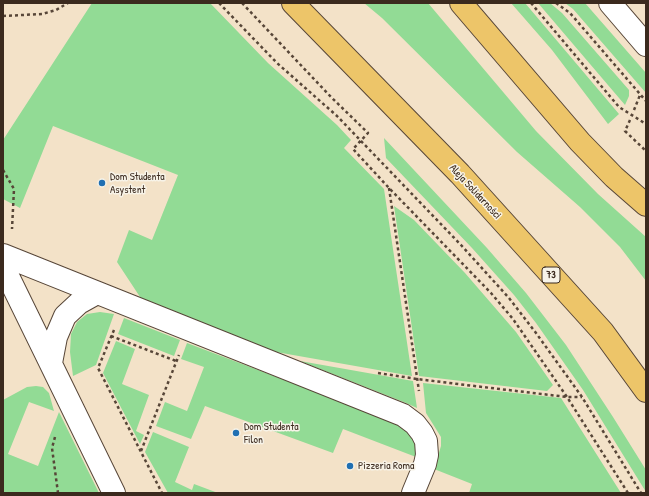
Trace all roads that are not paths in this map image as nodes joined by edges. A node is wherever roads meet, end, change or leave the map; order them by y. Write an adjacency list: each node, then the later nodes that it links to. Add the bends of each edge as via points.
1 (293, 3): 10 (main road, Aleja Solidarności / 73, via 460,174 603,332)
2 (461, 3): 5 (main road, via 580,142)
3 (610, 3): 4 (lane)
4 (646, 45)
5 (646, 205)
6 (3, 255): 8 (lane)
7 (3, 266): 9 (lane)
8 (97, 293): 9 (lane, via 65,316 56,337); 12 (lane, via 403,415 415,424 426,441 425,464)
9 (51, 363): 11 (lane)
10 (643, 385)
11 (114, 493)
12 (413, 493)

